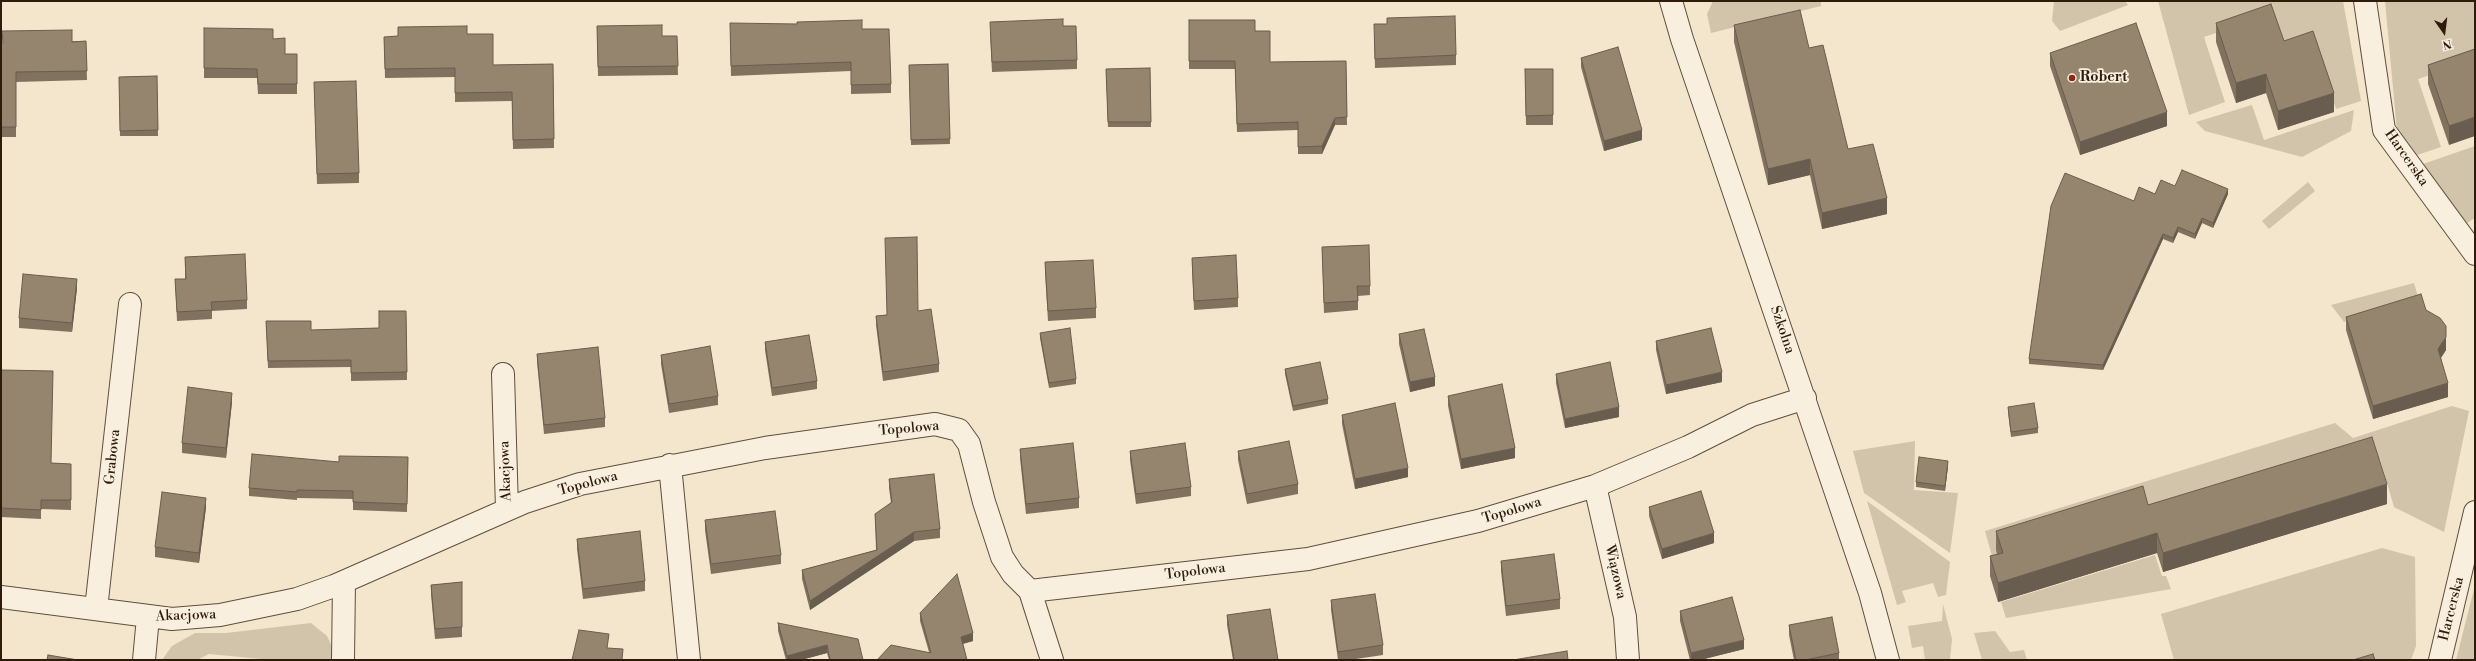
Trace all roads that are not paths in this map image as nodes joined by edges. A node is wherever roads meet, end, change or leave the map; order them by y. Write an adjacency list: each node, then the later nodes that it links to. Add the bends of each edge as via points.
1 (1671, 1): 6 (street, Szkolna)
2 (2365, 1): 3 (street, Harcerska, via 2384,130)
3 (2475, 254)
4 (130, 304): 14 (street, Grabowa)
5 (503, 374): 9 (street, Akacjowa)
6 (1805, 398): 8 (street, Topolowa, via 1752,415 1688,448); 21 (street, Szkolna, via 1870,593)
7 (670, 465): 9 (street, Topolowa, via 580,484); 12 (street, Topolowa, via 921,424 951,427 958,430 969,444 984,502 1002,556 1013,574); 18 (street)
8 (1595, 486): 12 (street, Topolowa, via 1478,521 1308,559); 20 (street, Wiązowa, via 1625,617)
9 (507, 510): 11 (street, Akacjowa)
10 (2475, 512): 22 (street, Harcerska)
11 (344, 582): 15 (street, Akacjowa, via 297,599 220,615 172,619); 17 (street)
12 (1030, 591): 19 (street)
13 (1, 596): 14 (street, Akacjowa)
14 (96, 609): 15 (street, Akacjowa)
15 (148, 617): 16 (street)
16 (144, 660)
17 (343, 660)
18 (689, 660)
19 (1052, 660)
20 (1628, 660)
21 (1888, 660)
22 (2440, 660)

